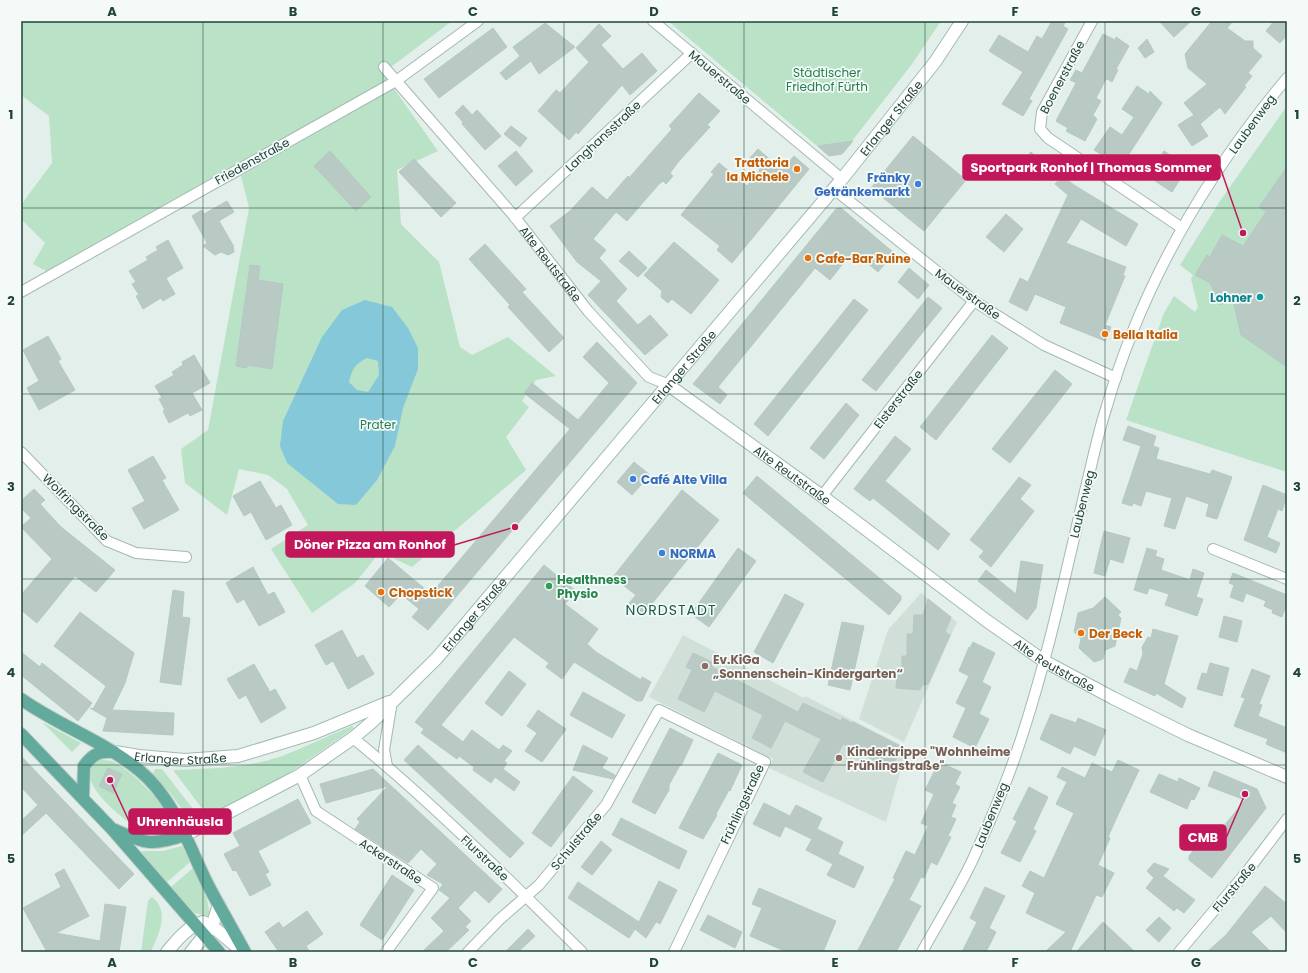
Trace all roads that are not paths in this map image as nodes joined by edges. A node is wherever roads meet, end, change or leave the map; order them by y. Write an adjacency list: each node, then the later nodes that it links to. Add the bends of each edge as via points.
1 (478, 21): 8 (street, Friedenstraße)
2 (653, 21): 5 (street, Mauerstraße)
3 (962, 21): 9 (main road, Erlanger Straße, via 935,62)
4 (1092, 21): 12 (street, Boenerstraße, via 1042,112 1040,128 1048,138)
5 (692, 53): 9 (street, Mauerstraße); 11 (street, Langhansstraße)
6 (384, 67): 8 (street, Alte Reutstraße)
7 (1287, 78): 12 (street, Laubenweg, via 1236,145)
8 (396, 81): 11 (street, Alte Reutstraße); 13 (street, Friedenstraße)
9 (842, 179): 10 (main road, Erlanger Straße)
10 (834, 189): 14 (street, Mauerstraße); 16 (main road, Erlanger Straße)
11 (515, 218): 16 (street, Alte Reutstraße, via 588,311 649,377)
12 (1182, 228): 15 (street, Laubenweg, via 1139,316)
13 (21, 292)
14 (974, 301): 15 (street, Mauerstraße, via 1044,344); 18 (street, Elsterstraße)
15 (1116, 378): 22 (street, Laubenweg, via 1106,409)
16 (667, 384): 18 (main road, Alte Reutstraße); 24 (main road, Erlanger Straße, via 533,547 437,658)
17 (21, 452): 20 (street, Wolfringstraße, via 107,541 136,553)
18 (822, 496): 22 (main road, Alte Reutstraße)
19 (1213, 549): 21 (street)
20 (186, 557)
21 (1287, 579)
22 (1044, 661): 31 (main road, Alte Reutstraße, via 1188,734); 48 (street, Laubenweg, via 1014,758 976,853)
23 (21, 699): 28 (main road, Erlanger Straße)
24 (392, 701): 27 (main road, Erlanger Straße); 28 (main road, Erlanger Straße, via 314,734 238,756 185,760); 29 (street, via 384,750)
25 (659, 710): 36 (street, Schulstraße, via 606,805 539,885); 47 (street, Frühlingstraße, via 764,762)
26 (21, 734): 32 (main road)
27 (353, 738): 29 (street, Flurstraße); 30 (main road, Erlanger Straße)
28 (116, 752): 32 (main road, via 102,751 89,759 82,773); 35 (main road, via 142,772 158,790)
29 (387, 766): 36 (street, Flurstraße)
30 (300, 775): 35 (main road, Erlanger Straße); 44 (street, Ackerstraße, via 316,811 433,888)
31 (1287, 777)
32 (83, 797): 34 (main road)
33 (1287, 820): 49 (street, Flurstraße)
34 (112, 829): 35 (main road, via 147,843 162,842); 38 (main road)
35 (185, 835): 37 (main road)
36 (525, 896): 45 (street, Schulstraße); 46 (street, Flurstraße)
37 (219, 905): 39 (main road); 43 (main road)
38 (195, 925): 39 (main road); 40 (main road)
39 (209, 931): 41 (main road); 42 (main road); 43 (main road)
40 (166, 952)
41 (191, 952)
42 (219, 952)
43 (244, 952)
44 (386, 952)
45 (468, 952)
46 (582, 952)
47 (674, 952)
48 (922, 952)
49 (1179, 952)

